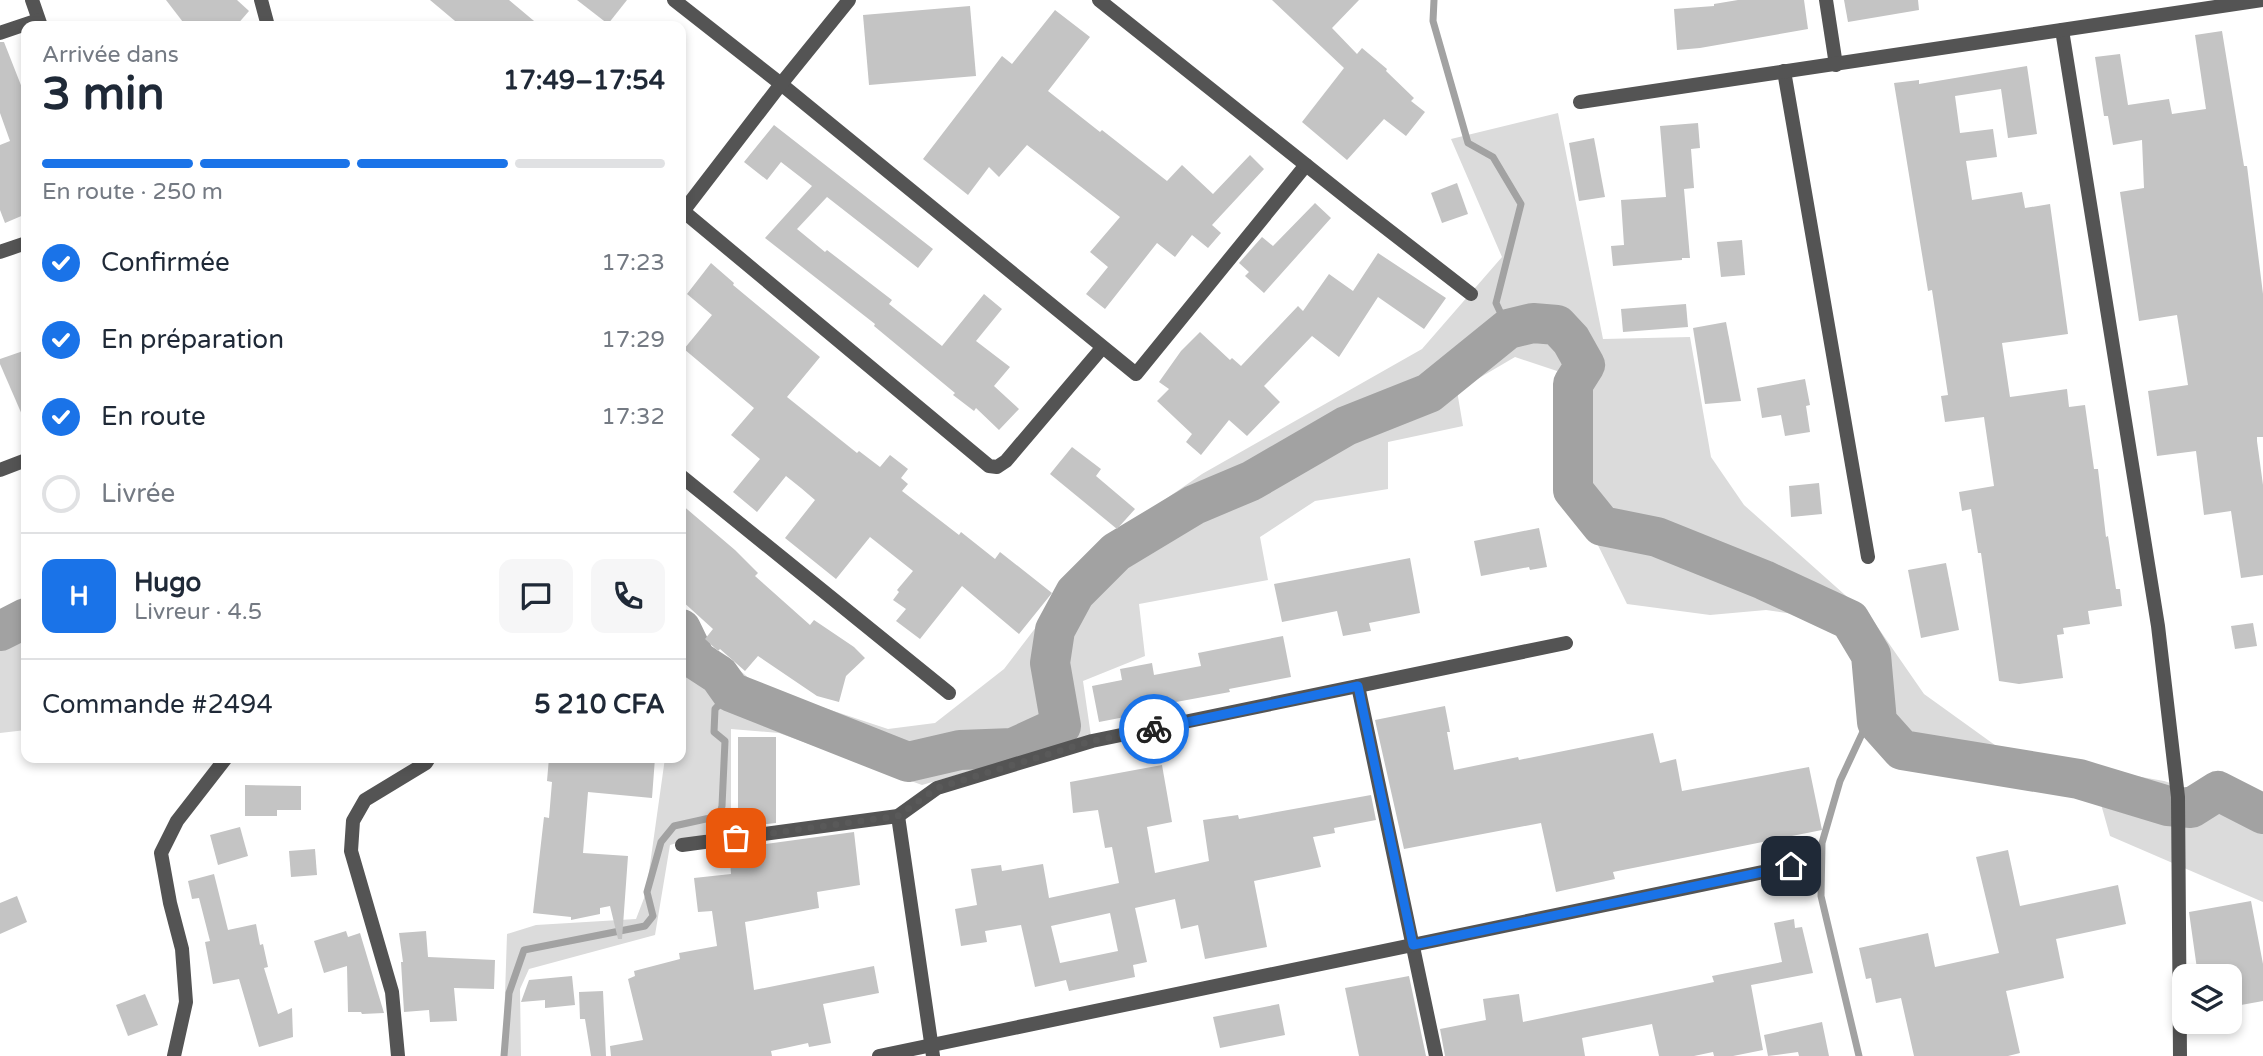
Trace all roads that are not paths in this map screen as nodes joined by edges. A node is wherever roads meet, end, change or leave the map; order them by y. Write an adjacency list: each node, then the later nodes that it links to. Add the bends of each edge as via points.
1 (32, 0): 8 (street)
2 (261, 0): 9 (street)
3 (674, 0): 15 (street)
4 (849, 0): 15 (street)
5 (1099, 0): 17 (street)
6 (1826, 0): 13 (street)
7 (2262, 0): 11 (street)
8 (38, 21)
9 (267, 21)
10 (21, 28): 12 (street)
11 (2063, 30): 13 (street); 42 (street, via 2158,626 2178,797)
12 (0, 33)
13 (1836, 65): 14 (street)
14 (1784, 71): 16 (street); 27 (street)
15 (781, 84): 18 (street); 23 (street)
16 (1580, 102)
17 (1306, 165): 22 (street); 23 (street, via 1139,372 1132,373)
18 (686, 208)
19 (686, 216): 23 (street, via 989,466 1006,461)
20 (21, 245): 21 (street)
21 (0, 252)
22 (1471, 293)
23 (1102, 348)
24 (21, 462): 25 (street)
25 (0, 470)
26 (686, 480): 30 (street)
27 (1868, 557)
28 (1566, 643): 29 (street)
29 (1358, 686): 33 (street, via 1092,741 937,788); 36 (street)
30 (948, 693)
31 (222, 763): 38 (street, via 177,821 161,853 182,949 186,1002)
32 (426, 763): 39 (street, via 365,800 353,821 351,851 392,992)
33 (898, 816): 34 (street); 37 (street)
34 (682, 845)
35 (1791, 866): 36 (street)
36 (1413, 945): 37 (street); 41 (street)
37 (932, 1051): 40 (street)
38 (174, 1056)
39 (398, 1056)
40 (879, 1056)
41 (1436, 1056)
42 (2180, 1056)

